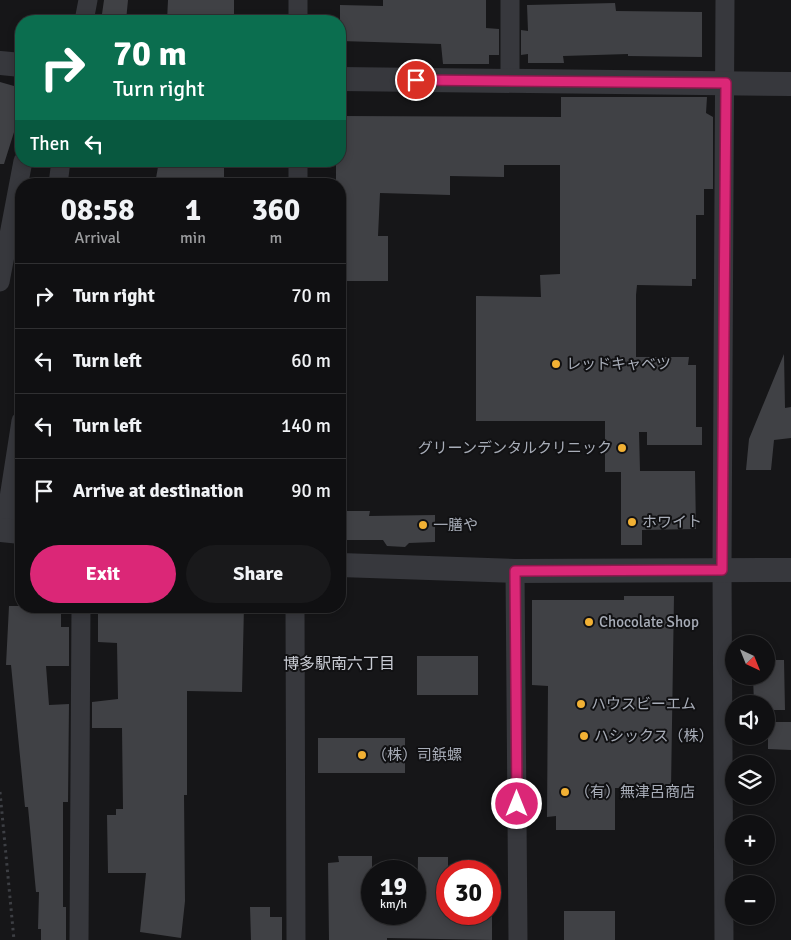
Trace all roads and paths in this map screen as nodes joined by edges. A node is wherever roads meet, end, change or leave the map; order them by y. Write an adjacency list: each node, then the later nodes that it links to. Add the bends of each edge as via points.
1 (88, 0): 5 (street)
2 (298, 0): 6 (street)
3 (510, 0): 10 (street)
4 (726, 0): 11 (street)
5 (85, 15)
6 (298, 15)
7 (0, 62): 8 (street)
8 (15, 64)
9 (346, 79): 10 (street)
10 (510, 81): 11 (street)
11 (726, 83): 12 (street); 18 (street)
12 (791, 84)
13 (15, 203): 14 (street)
14 (0, 282)
15 (15, 476): 16 (street)
16 (9, 531)
17 (346, 565): 20 (street)
18 (722, 570): 19 (street); 20 (street); 28 (street)
19 (791, 570)
20 (515, 571): 27 (street)
21 (81, 613): 25 (street)
22 (295, 613): 26 (street)
23 (0, 792): 24 (path)
24 (14, 940)
25 (79, 940)
26 (296, 940)
27 (518, 940)
28 (724, 940)

